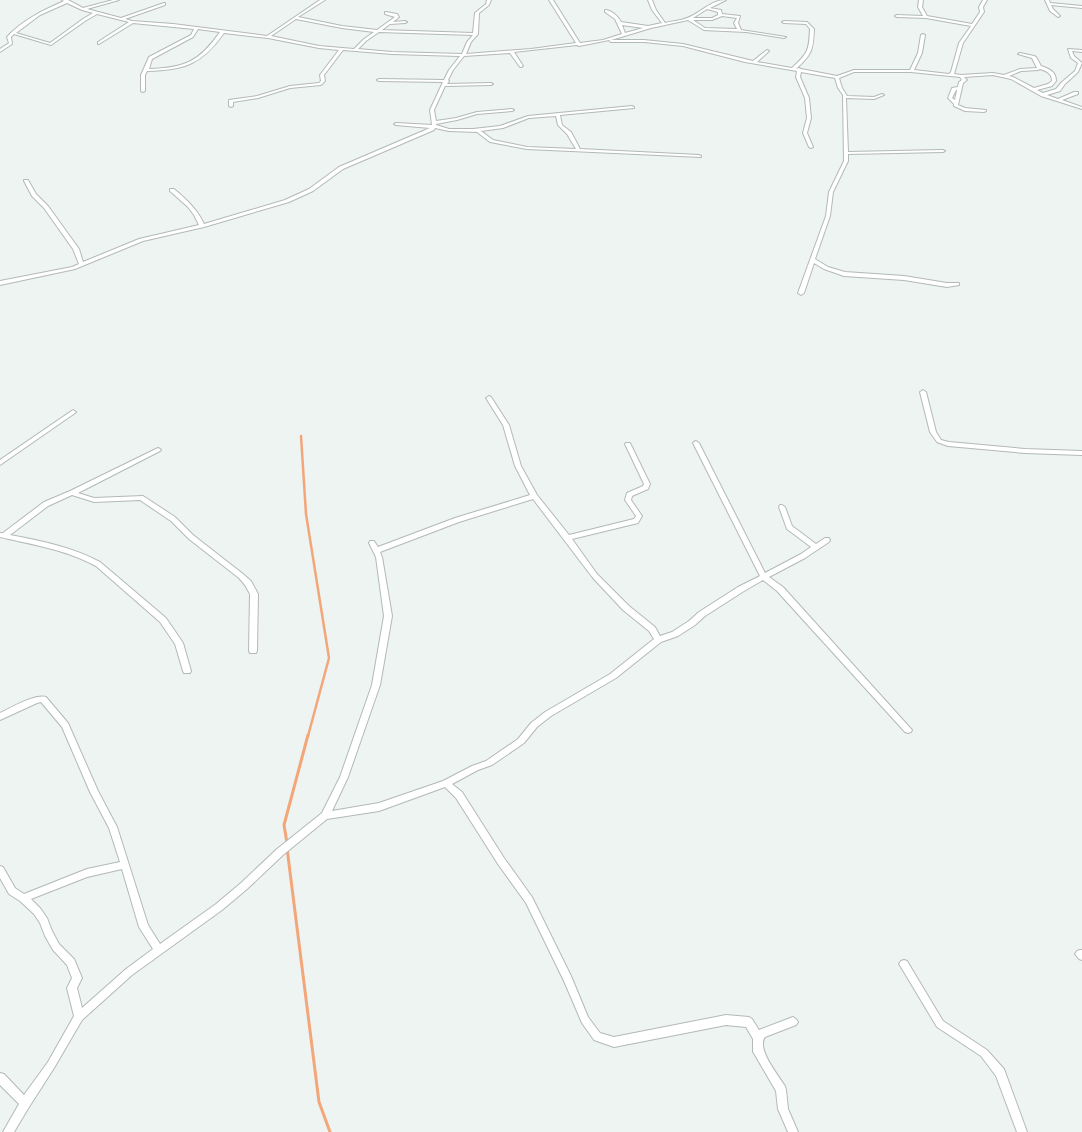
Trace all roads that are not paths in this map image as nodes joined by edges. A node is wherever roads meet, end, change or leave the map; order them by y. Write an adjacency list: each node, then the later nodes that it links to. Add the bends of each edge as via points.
1 (117, 0): 14 (street)
2 (323, 0): 22 (street)
3 (490, 0): 38 (street, via 477,13)
4 (551, 0): 45 (street)
5 (650, 0): 30 (street)
6 (724, 0): 12 (street)
7 (921, 0): 21 (street, via 920,7)
8 (985, 0): 31 (street, via 981,7 982,12)
9 (65, 1): 14 (street); 37 (street, via 39,14)
10 (1048, 2): 13 (street); 20 (street, via 1051,10)
11 (164, 4): 23 (street)
12 (706, 8): 18 (street, via 720,11); 24 (street)
13 (1082, 8)
14 (83, 9): 16 (street)
15 (606, 11): 29 (street, via 613,14)
16 (96, 13): 23 (street); 37 (street, via 85,18 50,44)
17 (386, 13): 28 (street, via 397,16)
18 (721, 14): 24 (street, via 712,19); 35 (street, via 739,17 736,23)
19 (897, 16): 21 (street)
20 (1058, 16)
21 (926, 17): 31 (street)
22 (295, 18): 34 (street); 41 (street)
23 (121, 19): 25 (street)
24 (689, 19): 30 (street); 35 (street, via 704,29)
25 (132, 22): 33 (street); 44 (street)
26 (405, 22): 28 (street)
27 (784, 22): 59 (street, via 807,23 812,29 808,57)
28 (391, 23): 34 (street)
29 (619, 24): 32 (street); 39 (street)
30 (664, 24): 32 (street)
31 (974, 25): 63 (street, via 961,43)
32 (650, 27): 39 (street)
33 (197, 28): 36 (street); 60 (street, via 192,36 150,58)
34 (379, 31): 38 (street); 48 (street)
35 (740, 31): 42 (street)
36 (222, 32): 41 (street); 60 (street, via 196,62 180,67)
37 (13, 33): 49 (street, via 9,37 11,43)
38 (476, 34): 55 (street, via 466,46)
39 (624, 35): 43 (street)
40 (923, 35): 62 (street, via 920,53)
41 (268, 37): 46 (street)
42 (784, 37)
43 (603, 41): 45 (street); 56 (street, via 669,43)
44 (99, 43)
45 (579, 45): 50 (street)
46 (319, 47): 47 (street); 53 (street)
47 (342, 49): 48 (street); 78 (street, via 322,74 323,81 320,84 231,101)
48 (355, 50): 55 (street, via 417,55)
49 (0, 51)
50 (511, 51): 55 (street); 57 (street)
51 (767, 51): 56 (street)
52 (1082, 51): 73 (street, via 1069,50 1080,63 1079,70 1073,77 1060,85 1055,92)
53 (313, 52)
54 (1020, 54): 58 (street, via 1034,57)
55 (464, 55): 68 (street, via 451,70)
56 (755, 62): 59 (street)
57 (521, 66)
58 (1039, 67): 65 (street, via 1020,70); 70 (street, via 1050,71 1054,81 1050,85)
59 (793, 69): 61 (street)
60 (146, 70): 71 (street, via 143,75)
61 (799, 70): 66 (street); 88 (street, via 798,77 807,98 809,118 805,133)
62 (911, 71): 63 (street); 66 (street, via 854,71)
63 (951, 74): 64 (street)
64 (961, 76): 65 (street); 83 (street, via 965,80 961,82 956,103 958,107)
65 (1006, 76): 70 (street)
66 (837, 78): 75 (street)
67 (379, 80): 68 (street)
68 (446, 83): 69 (street); 86 (street, via 432,110)
69 (491, 84)
70 (1033, 90): 73 (street)
71 (143, 91)
72 (1076, 92): 76 (street)
73 (1043, 94): 76 (street)
74 (882, 95): 75 (street, via 860,99)
75 (844, 96): 91 (street)
76 (1058, 100): 79 (street)
77 (1082, 102): 79 (street)
78 (232, 106)
79 (1074, 106): 81 (street)
80 (632, 107): 84 (street)
81 (1082, 108)
82 (512, 110): 86 (street, via 476,113)
83 (984, 111)
84 (558, 114): 87 (street, via 528,117 502,127); 89 (street, via 560,124 569,133)
85 (396, 124): 86 (street)
86 (433, 125): 87 (street, via 449,130); 95 (street, via 426,132 341,168 306,193)
87 (473, 131): 89 (street, via 478,131 492,141 526,148)
88 (811, 147)
89 (579, 151): 92 (street)
90 (943, 151): 91 (street)
91 (846, 153): 96 (street, via 846,161 831,192 828,216)
92 (700, 156)
93 (26, 181): 97 (street, via 76,249)
94 (172, 190): 95 (street, via 189,205)
95 (202, 226): 97 (street, via 141,240)
96 (813, 260): 99 (street, via 844,274); 100 (street)
97 (82, 265): 98 (street)
98 (0, 283)
99 (957, 284)
100 (801, 293)
101 (923, 392): 107 (street, via 933,432 939,441 1026,451)
102 (489, 398): 110 (street, via 506,425 518,466)
103 (73, 412): 108 (street)
104 (696, 443): 118 (street)
105 (628, 444): 113 (street, via 647,484 646,488 629,495 628,500 639,516 636,521)
106 (158, 450): 109 (street)
107 (1082, 453)
108 (0, 462)
109 (72, 493): 112 (street, via 46,504); 120 (street, via 94,500 141,498 174,519 192,537 241,576 254,594)
110 (534, 496): 113 (street); 117 (street, via 457,520)
111 (782, 507): 116 (street, via 789,527)
112 (2, 535): 121 (street, via 62,549 98,564 163,620 179,643)
113 (567, 538): 119 (street, via 595,576 626,608 652,629)
114 (827, 540): 116 (street)
115 (372, 543): 117 (street)
116 (816, 547): 118 (street)
117 (377, 550): 125 (street, via 388,616 376,685 344,777)
118 (764, 577): 119 (street, via 702,614 676,634); 123 (street, via 784,594)
119 (658, 640): 124 (street, via 613,676 548,714 534,725 521,741 501,756)
120 (253, 651)
121 (187, 671)
122 (0, 717): 126 (street, via 36,700 46,701 65,725 94,792 113,827)
123 (908, 730)
124 (446, 783): 125 (street, via 379,807); 133 (street, via 459,795 529,900 585,1020 597,1037 614,1042 726,1020 749,1022)
125 (325, 816): 129 (street, via 219,907)
126 (124, 865): 128 (street, via 87,873); 129 (street, via 144,927)
127 (0, 870): 128 (street, via 12,891)
128 (23, 898): 131 (street, via 37,911 56,947 71,962 77,978 72,988)
129 (159, 951): 131 (street, via 119,980)
130 (904, 964): 138 (street, via 940,1024 984,1053 1000,1073)
131 (79, 1017): 135 (street, via 51,1065)
132 (793, 1022): 133 (street, via 762,1032)
133 (758, 1038): 137 (street, via 758,1052 781,1090 783,1109)
134 (0, 1078): 135 (street)
135 (24, 1103): 136 (street)
136 (8, 1132)
137 (793, 1132)
138 (1022, 1132)

